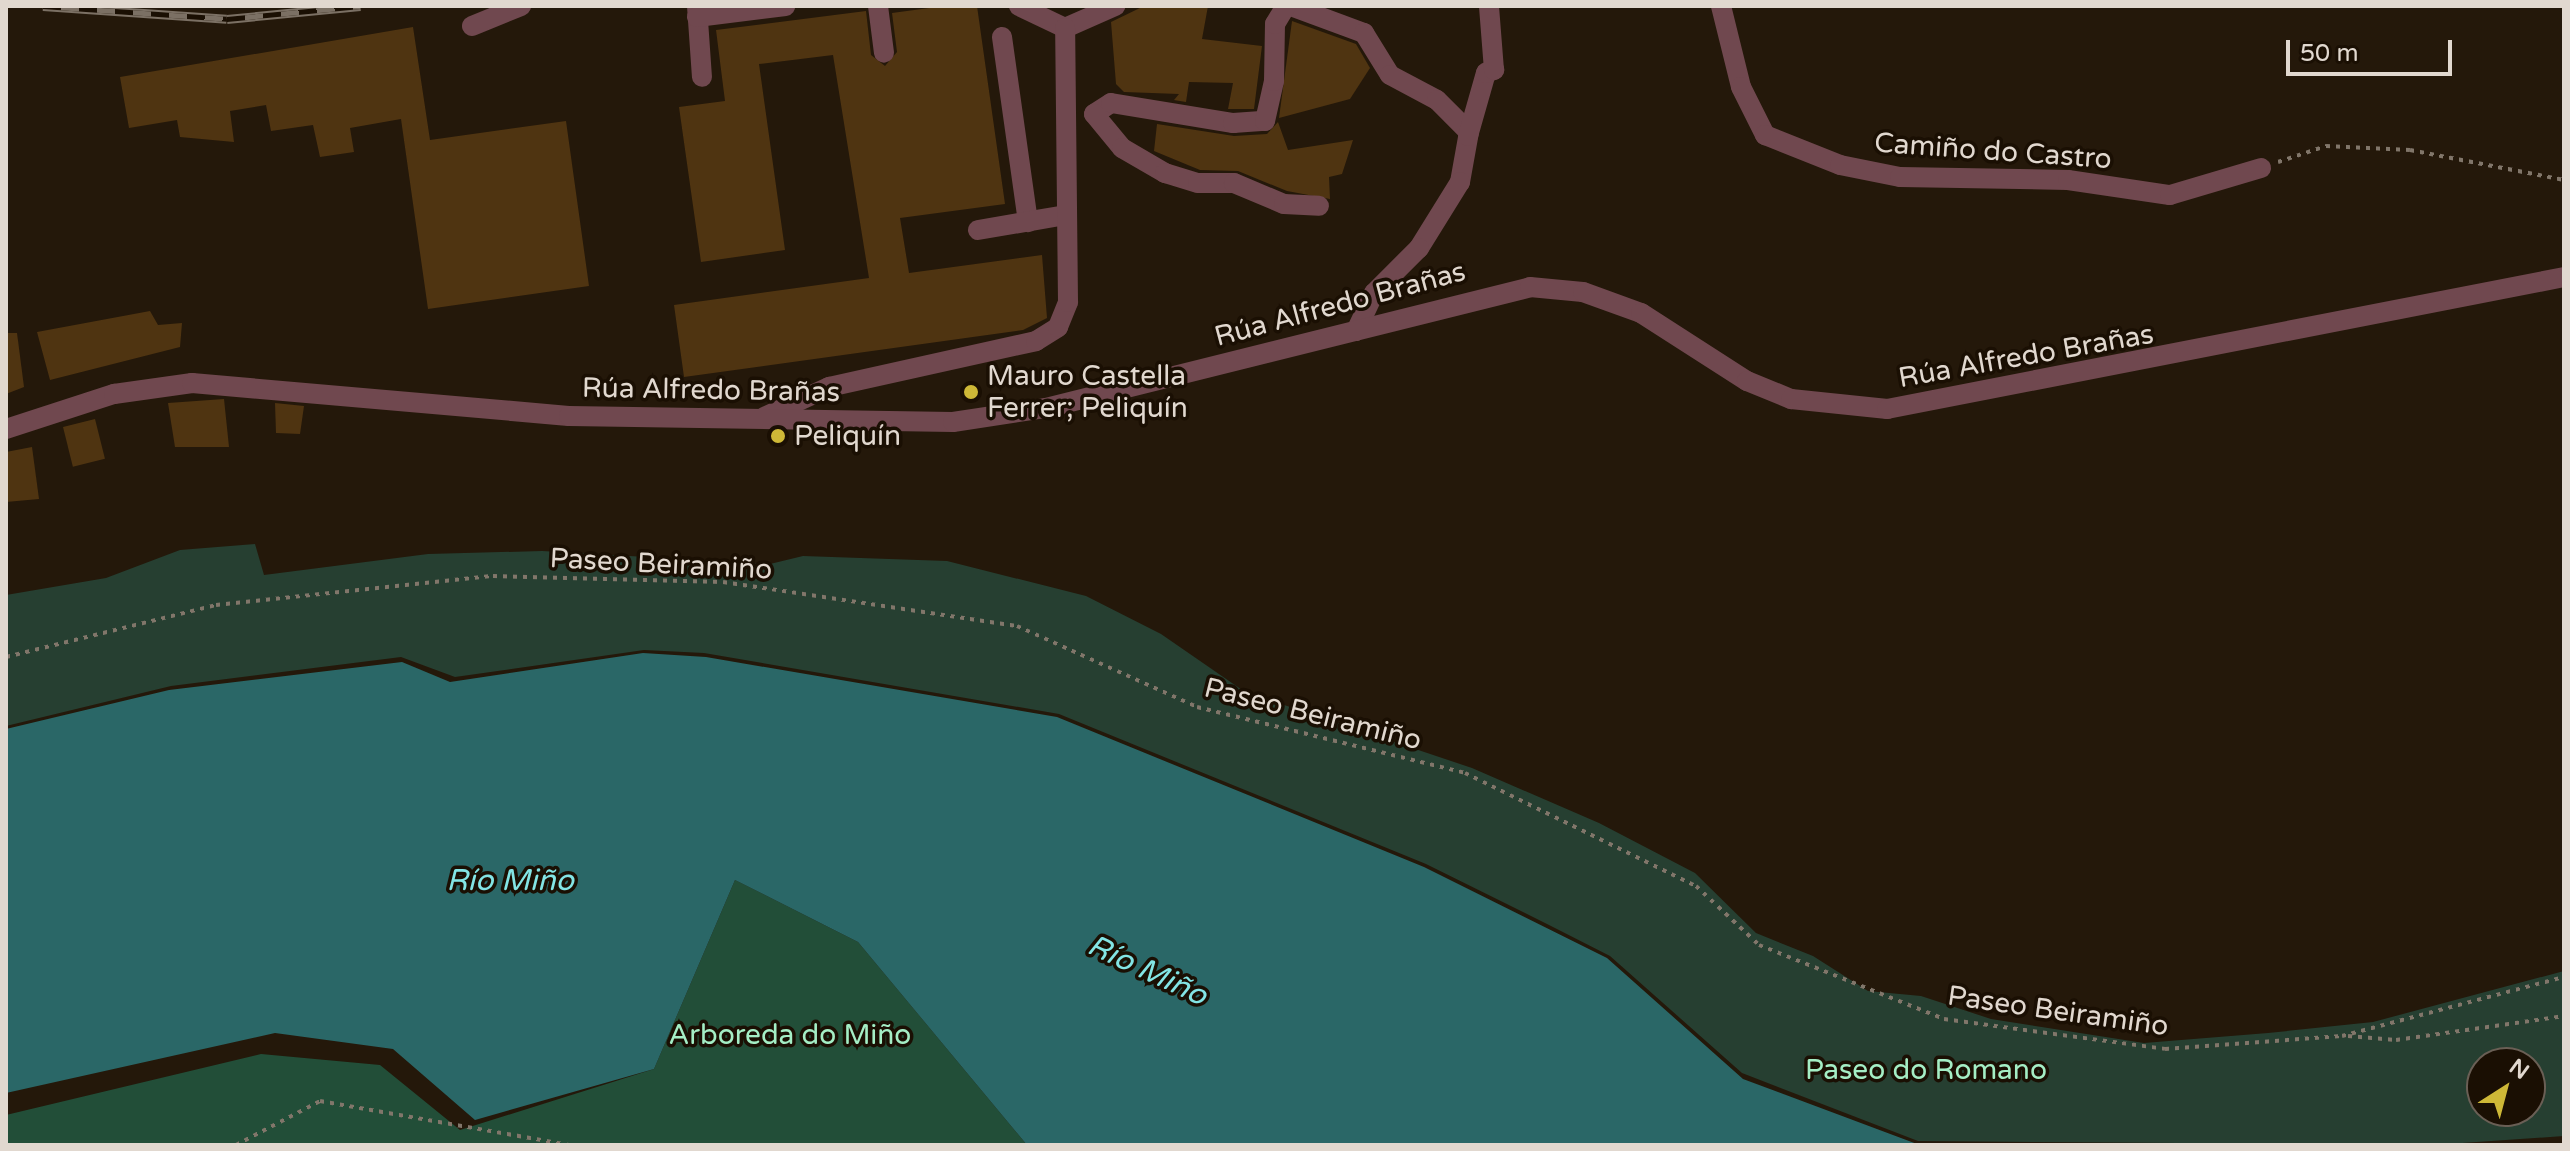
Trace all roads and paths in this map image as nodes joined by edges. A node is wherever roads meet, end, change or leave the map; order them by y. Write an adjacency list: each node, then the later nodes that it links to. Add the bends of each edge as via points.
1 (521, 6): 10 (street)
2 (785, 6): 9 (street)
3 (878, 6): 13 (street)
4 (1019, 6): 11 (street)
5 (1115, 6): 11 (street)
6 (1288, 6): 16 (street, via 1275,24 1265,121 1233,123 1111,103); 17 (street, via 1364,33 1390,75 1437,100)
7 (1489, 6): 17 (street, via 1494,70 1486,73)
8 (1721, 6): 18 (street, Camiño do Castro, via 1741,87 1765,135 1840,165 1900,177 2068,180 2170,195)
9 (697, 12): 14 (street)
10 (472, 26)
11 (1065, 28): 15 (street)
12 (1002, 37): 22 (street)
13 (884, 53)
14 (702, 77)
15 (1063, 104): 16 (street); 21 (street)
16 (1094, 114): 20 (street, via 1122,148 1165,173 1198,183 1234,183 1284,204)
17 (1468, 136): 25 (street, via 1460,182 1419,248 1374,293)
18 (2261, 168): 19 (path, via 2326,146 2410,150)
19 (2564, 180)
20 (1319, 206)
21 (1066, 215): 22 (street); 26 (street, via 1068,302 1047,337 829,387)
22 (1028, 222): 23 (street)
23 (978, 230)
24 (2564, 277): 25 (street, Rúa Alfredo Brañas, via 1887,409 1824,406 1767,391 1641,313 1555,288 1487,293)
25 (1356, 331): 26 (street, Rúa Alfredo Brañas, via 1003,416 909,423)
26 (761, 419): 27 (street, Rúa Alfredo Brañas, via 569,416 192,383 114,394)
27 (6, 429)
28 (6, 657): 31 (path, Paseo Beiramiño, via 216,605 493,576 723,582 1017,626 1197,707 1465,773 1696,886 1759,945 1944,1019 2165,1049)
29 (2564, 977): 31 (path, Paseo Beiramiño)
30 (2564, 1016): 31 (path, via 2396,1040)
31 (2342, 1036)
32 (236, 1145): 33 (path, via 320,1101)
33 (570, 1145)

